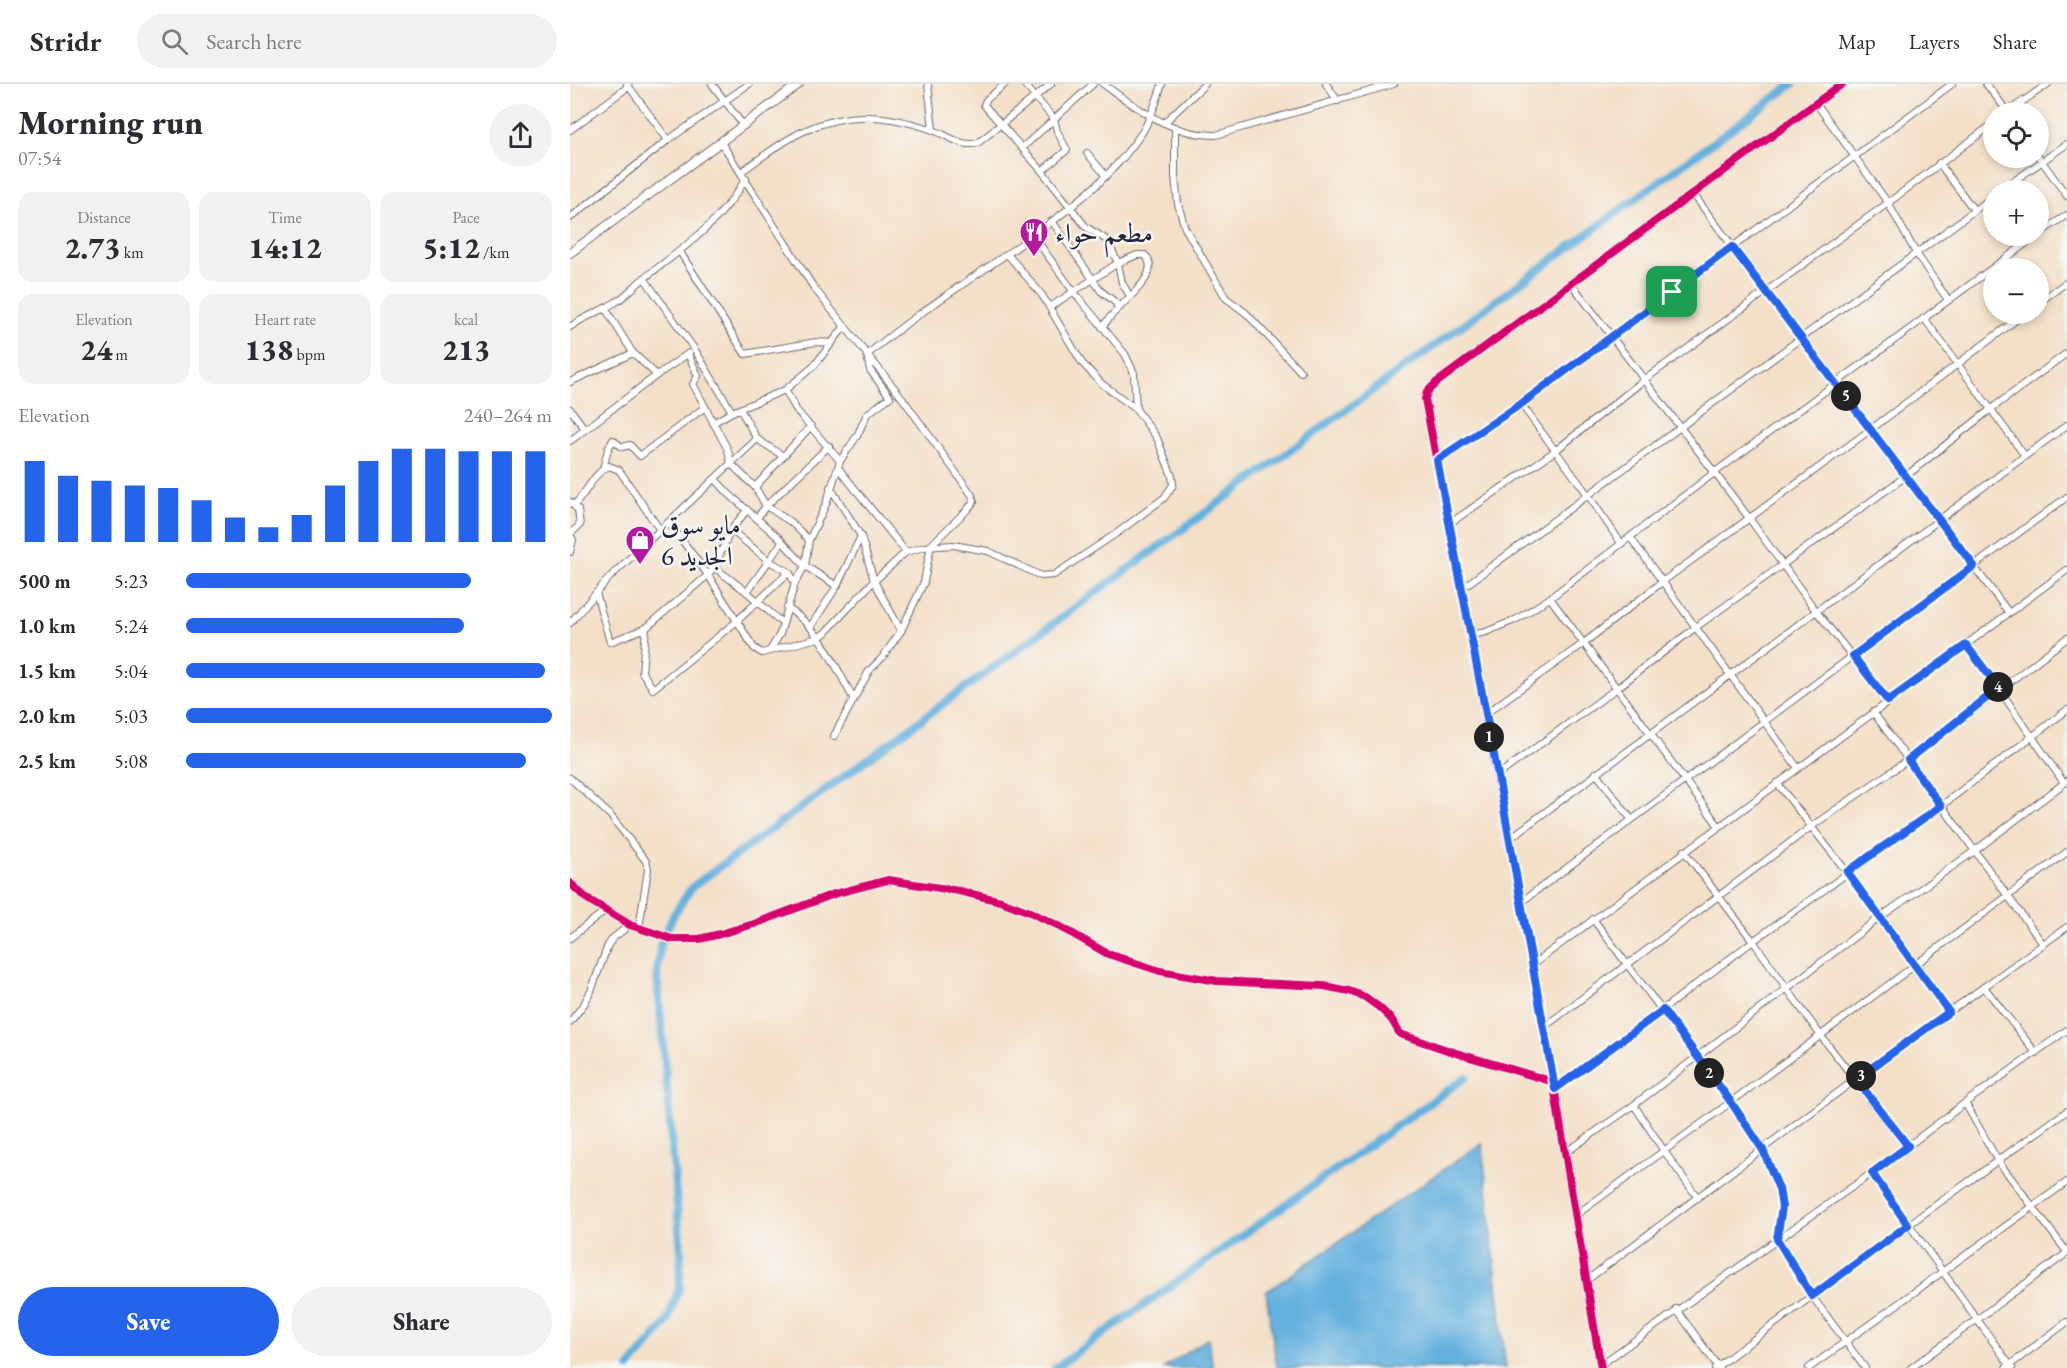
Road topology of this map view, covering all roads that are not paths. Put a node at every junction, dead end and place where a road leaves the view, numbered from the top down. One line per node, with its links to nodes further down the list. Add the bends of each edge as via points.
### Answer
1 (712, 84): 21 (street)
2 (749, 84): 21 (street)
3 (799, 84): 29 (street)
4 (927, 84): 32 (street)
5 (1005, 84): 28 (street, via 984,102)
6 (1024, 84): 19 (street)
7 (1051, 84): 19 (street)
8 (1093, 84): 26 (street)
9 (1103, 84): 25 (street)
10 (1162, 84): 25 (street)
11 (1204, 84): 27 (street)
12 (1326, 84): 20 (street)
13 (1394, 84): 20 (street)
14 (1842, 84): 24 (street)
15 (1952, 84): 40 (street)
16 (1986, 84): 22 (street)
17 (2048, 84): 23 (street)
18 (628, 85): 31 (street); 34 (street)
19 (1035, 97): 26 (street); 28 (street)
20 (1338, 101): 30 (street, via 1216,135)
21 (725, 102): 29 (street); 34 (street)
22 (2000, 102)
23 (2022, 102)
24 (1816, 103): 40 (street); 49 (street)
25 (1151, 117): 27 (street); 46 (street)
26 (1054, 119): 37 (street); 44 (street, via 1067,150)
27 (1164, 123): 30 (street)
28 (1001, 124): 32 (street, via 971,145); 37 (street)
29 (743, 125): 35 (street)
30 (1175, 127): 93 (street, via 1175,177 1185,228 1226,298)
31 (570, 130)
32 (933, 130): 45 (street, via 892,118 851,117 804,131)
33 (1983, 131): 41 (street)
34 (668, 140): 56 (street)
35 (721, 142): 45 (street); 63 (street)
36 (2067, 144): 39 (street)
37 (1022, 148): 44 (street)
38 (1087, 153): 46 (street)
39 (2049, 154)
40 (1854, 156): 51 (street); 61 (street)
41 (1939, 164): 51 (street); 54 (street)
42 (2029, 168): 48 (street)
43 (2047, 168): 50 (street)
44 (1042, 171): 53 (street)
45 (741, 172): 47 (street)
46 (1106, 176): 53 (street)
47 (746, 178): 62 (street, via 721,215); 82 (street, via 814,288)
48 (2014, 180)
49 (1694, 194): 61 (street); 70 (street)
50 (2067, 196)
51 (1888, 203): 64 (street); 72 (street)
52 (1983, 204): 54 (street)
53 (1071, 208): 57 (street); 66 (street, via 1089,231 1107,240)
54 (1974, 210): 64 (street)
55 (2067, 214): 58 (street)
56 (570, 218)
57 (1052, 221): 59 (street); 68 (street)
58 (2049, 227)
59 (1033, 235): 65 (street); 71 (street)
60 (2016, 246): 75 (street)
61 (1732, 247): 72 (street); 84 (street)
62 (680, 252): 67 (street); 86 (street, via 745,354)
63 (570, 253)
64 (1916, 253): 75 (street); 85 (street)
65 (1008, 255): 76 (street); 91 (street, via 934,303)
66 (1118, 263): 68 (street); 74 (street, via 1122,283); 74 (street, via 1141,254 1148,258 1147,276)
67 (644, 278): 78 (street); 87 (street)
68 (1094, 279): 71 (street); 77 (street)
69 (2067, 282): 73 (street)
70 (1571, 283): 84 (street); 118 (street, via 1427,392 1426,413)
71 (1073, 291): 76 (street); 83 (street)
72 (1767, 292): 85 (street); 95 (street)
73 (2049, 295)
74 (1130, 296): 77 (street)
75 (1948, 300): 79 (street)
76 (1050, 307): 103 (street, via 1087,369)
77 (1119, 308): 83 (street)
78 (605, 309): 81 (street); 89 (street)
79 (1924, 318): 92 (street); 97 (street)
80 (2010, 324): 92 (street)
81 (570, 327)
82 (844, 327): 86 (street); 91 (street)
83 (1102, 327): 103 (street, via 1132,366)
84 (1613, 337): 95 (street); 99 (street)
85 (1802, 338): 97 (street); 109 (street)
86 (832, 343): 98 (street, via 814,366)
87 (695, 350): 90 (street); 105 (street)
88 (2067, 352): 104 (street)
89 (633, 353): 94 (street); 96 (street)
90 (688, 354): 94 (street); 100 (street, via 698,376 693,384)
91 (867, 355): 119 (street, via 870,370 890,397 867,414); 146 (street, via 972,495 974,501 968,509)
92 (1957, 363): 104 (street); 111 (street)
93 (1301, 372)
94 (657, 375): 110 (street)
95 (1644, 380): 109 (street); 115 (street)
96 (570, 382)
97 (1836, 383): 111 (street); 123 (street)
98 (785, 390): 102 (street); 107 (street)
99 (1521, 404): 115 (street); 118 (street)
100 (705, 407): 106 (street); 121 (street, via 640,456 630,445 622,447 613,440)
101 (570, 409): 110 (street)
102 (740, 409): 105 (street); 112 (street)
103 (1136, 409): 146 (street, via 1164,451 1173,485 1164,498 1117,533 1047,577 988,551)
104 (1990, 409): 117 (street); 124 (street)
105 (732, 412): 106 (street)
106 (713, 423): 120 (street)
107 (811, 426): 114 (street); 116 (street)
108 (2067, 426): 117 (street)
109 (1679, 427): 123 (street); 128 (street)
110 (585, 429): 113 (street)
111 (1870, 430): 124 (street); 134 (street)
112 (758, 439): 116 (street); 120 (street)
113 (570, 441)
114 (829, 446): 119 (street); 131 (street)
115 (1555, 451): 128 (street); 137 (street)
116 (783, 456): 126 (street)
117 (2025, 456): 135 (street)
118 (1437, 460): 137 (street)
119 (840, 461): 122 (street)
120 (732, 464): 125 (street); 126 (street)
121 (603, 469): 130 (street, via 580,499); 138 (street, via 609,466 619,470)
122 (838, 470): 127 (street); 148 (street)
123 (1714, 473): 134 (street); 142 (street)
124 (1906, 476): 135 (street); 150 (street)
125 (715, 478): 132 (street); 136 (street)
126 (754, 487): 131 (street)
127 (830, 488): 141 (street); 143 (street)
128 (1588, 495): 145 (street); 161 (street)
129 (2067, 497): 152 (street)
130 (572, 503): 140 (street, via 578,510 580,525)
131 (766, 506): 133 (street); 143 (street)
132 (747, 510): 133 (street); 139 (street)
133 (757, 518): 144 (street)
134 (1749, 518): 150 (street); 158 (street)
135 (1940, 521): 152 (street); 167 (street)
136 (669, 523): 138 (street); 156 (street)
137 (1449, 524): 161 (street)
138 (660, 530): 163 (street)
139 (731, 530): 149 (street); 153 (street)
140 (570, 535): 147 (street)
141 (861, 536): 157 (street); 160 (street)
142 (1630, 537): 145 (street); 158 (street)
143 (809, 540): 151 (street)
144 (782, 542): 149 (street); 151 (street)
145 (1622, 543): 164 (street)
146 (932, 545): 148 (street); 175 (street, via 924,582)
147 (570, 552)
148 (906, 552): 157 (street)
149 (769, 561): 155 (street); 162 (street)
150 (1783, 564): 167 (street); 173 (street)
151 (805, 566): 159 (street); 160 (street)
152 (1974, 566): 168 (street); 182 (street)
153 (714, 567): 156 (street); 162 (street)
154 (2067, 570): 168 (street)
155 (789, 572): 159 (street); 165 (street)
156 (708, 575): 169 (street); 174 (street)
157 (874, 581): 175 (street); 177 (street)
158 (1662, 582): 173 (street); 179 (street)
159 (795, 583): 166 (street)
160 (837, 586): 172 (street)
161 (1462, 588): 176 (street)
162 (747, 592): 165 (street)
163 (596, 593): 170 (street); 174 (street, via 610,642)
164 (1550, 598): 176 (street, via 1518,619); 179 (street)
165 (757, 602): 169 (street); 171 (street)
166 (787, 608): 171 (street); 172 (street)
167 (1816, 611): 182 (street); 183 (street)
168 (2009, 613): 180 (street)
169 (736, 622): 174 (street, via 653,689 642,672); 181 (street, via 754,648)
170 (570, 623)
171 (782, 623): 181 (street, via 776,644)
172 (811, 626): 177 (street)
173 (1696, 627): 183 (street); 184 (street)
174 (646, 628)
175 (901, 631): 186 (street)
176 (1471, 636): 190 (street)
177 (818, 638): 181 (street); 186 (street)
178 (2067, 638): 185 (street)
179 (1584, 643): 184 (street); 190 (street)
180 (1966, 645): 185 (street); 187 (street)
181 (769, 652)
182 (1853, 656): 187 (street); 191 (street)
183 (1730, 674): 191 (street); 192 (street)
184 (1617, 688): 192 (street); 198 (street)
185 (1999, 688): 194 (street); 195 (street)
186 (853, 698): 193 (street)
187 (1888, 701): 189 (street)
188 (2067, 710): 194 (street)
189 (1873, 712): 195 (street); 196 (street)
190 (1485, 714): 198 (street)
191 (1764, 721): 196 (street); 200 (street)
192 (1651, 733): 197 (street); 200 (street)
193 (834, 736)
194 (2033, 736): 201 (street); 203 (street)
195 (1908, 760): 203 (street); 206 (street)
196 (1798, 768): 202 (street)
197 (1596, 773): 204 (street); 207 (street)
198 (1498, 776): 207 (street)
199 (570, 778): 221 (street, via 610,815 646,861)
200 (1684, 779): 204 (street); 205 (street)
201 (2066, 782): 208 (street)
202 (1777, 783): 205 (street); 206 (street)
203 (1941, 806): 208 (street); 211 (street)
204 (1631, 819): 215 (street)
205 (1718, 825): 209 (street)
206 (1812, 826): 211 (street); 214 (street)
207 (1509, 839): 215 (street)
208 (1976, 850): 213 (street); 217 (street)
209 (1684, 851): 214 (street); 218 (street)
210 (2067, 852): 213 (street)
211 (1847, 872): 217 (street); 223 (street)
212 (571, 885): 216 (street)
213 (2008, 895): 224 (street); 227 (street)
214 (1719, 897): 223 (street); 226 (street)
215 (1521, 902): 225 (street)
216 (605, 911): 219 (street); 222 (street)
217 (1879, 918): 227 (street); 229 (street)
218 (1593, 919): 225 (street); 226 (street)
219 (630, 925): 221 (street); 232 (street, via 608,945 591,991)
220 (2067, 927): 224 (street)
221 (639, 928): 239 (street, via 672,939 699,939 878,882 922,884 1001,901 1059,926 1108,954 1160,971 1217,981 1324,986 1349,991 1380,1008 1400,1034)
222 (570, 938)
223 (1753, 941): 229 (street); 230 (street)
224 (2043, 944): 228 (street)
225 (1532, 964): 233 (street)
226 (1627, 965): 230 (street); 233 (street)
227 (1915, 966): 231 (street); 235 (street)
228 (1984, 987): 231 (street); 236 (street)
229 (1786, 988): 235 (street); 237 (street)
230 (1663, 1010): 237 (street); 239 (street)
231 (1949, 1012): 238 (street)
232 (570, 1022)
233 (1544, 1027): 239 (street)
234 (2067, 1030): 236 (street)
235 (1821, 1036): 238 (street); 240 (street)
236 (2036, 1053): 241 (street)
237 (1696, 1057): 240 (street); 242 (street)
238 (1856, 1079): 244 (street); 245 (street)
239 (1554, 1086): 247 (street)
240 (1731, 1102): 245 (street); 246 (street)
241 (1965, 1103): 244 (street); 248 (street)
242 (1634, 1105): 246 (street); 247 (street)
243 (2067, 1111): 248 (street)
244 (1908, 1146): 249 (street)
245 (1763, 1150): 251 (street); 255 (street, via 1782,1207)
246 (1664, 1151): 251 (street); 253 (street)
247 (1565, 1153): 253 (street)
248 (1998, 1161): 252 (street); 254 (street)
249 (1872, 1173): 254 (street); 255 (street)
250 (2067, 1182): 252 (street)
251 (1698, 1198): 258 (street)
252 (2032, 1206): 256 (street); 257 (street)
253 (1576, 1215): 258 (street)
254 (1908, 1225): 257 (street); 259 (street)
255 (1777, 1239): 259 (street); 260 (street)
256 (2067, 1252): 261 (street)
257 (1941, 1272): 261 (street); 263 (street)
258 (1587, 1280): 264 (street)
259 (1812, 1296): 263 (street); 265 (street)
260 (1676, 1309): 264 (street); 265 (street)
261 (1976, 1322): 266 (street); 269 (street)
262 (2067, 1322): 266 (street)
263 (1845, 1341): 267 (street); 268 (street)
264 (1600, 1366)
265 (1717, 1367)
266 (2009, 1367)
267 (1809, 1368)
268 (1865, 1368)
269 (1911, 1368)

